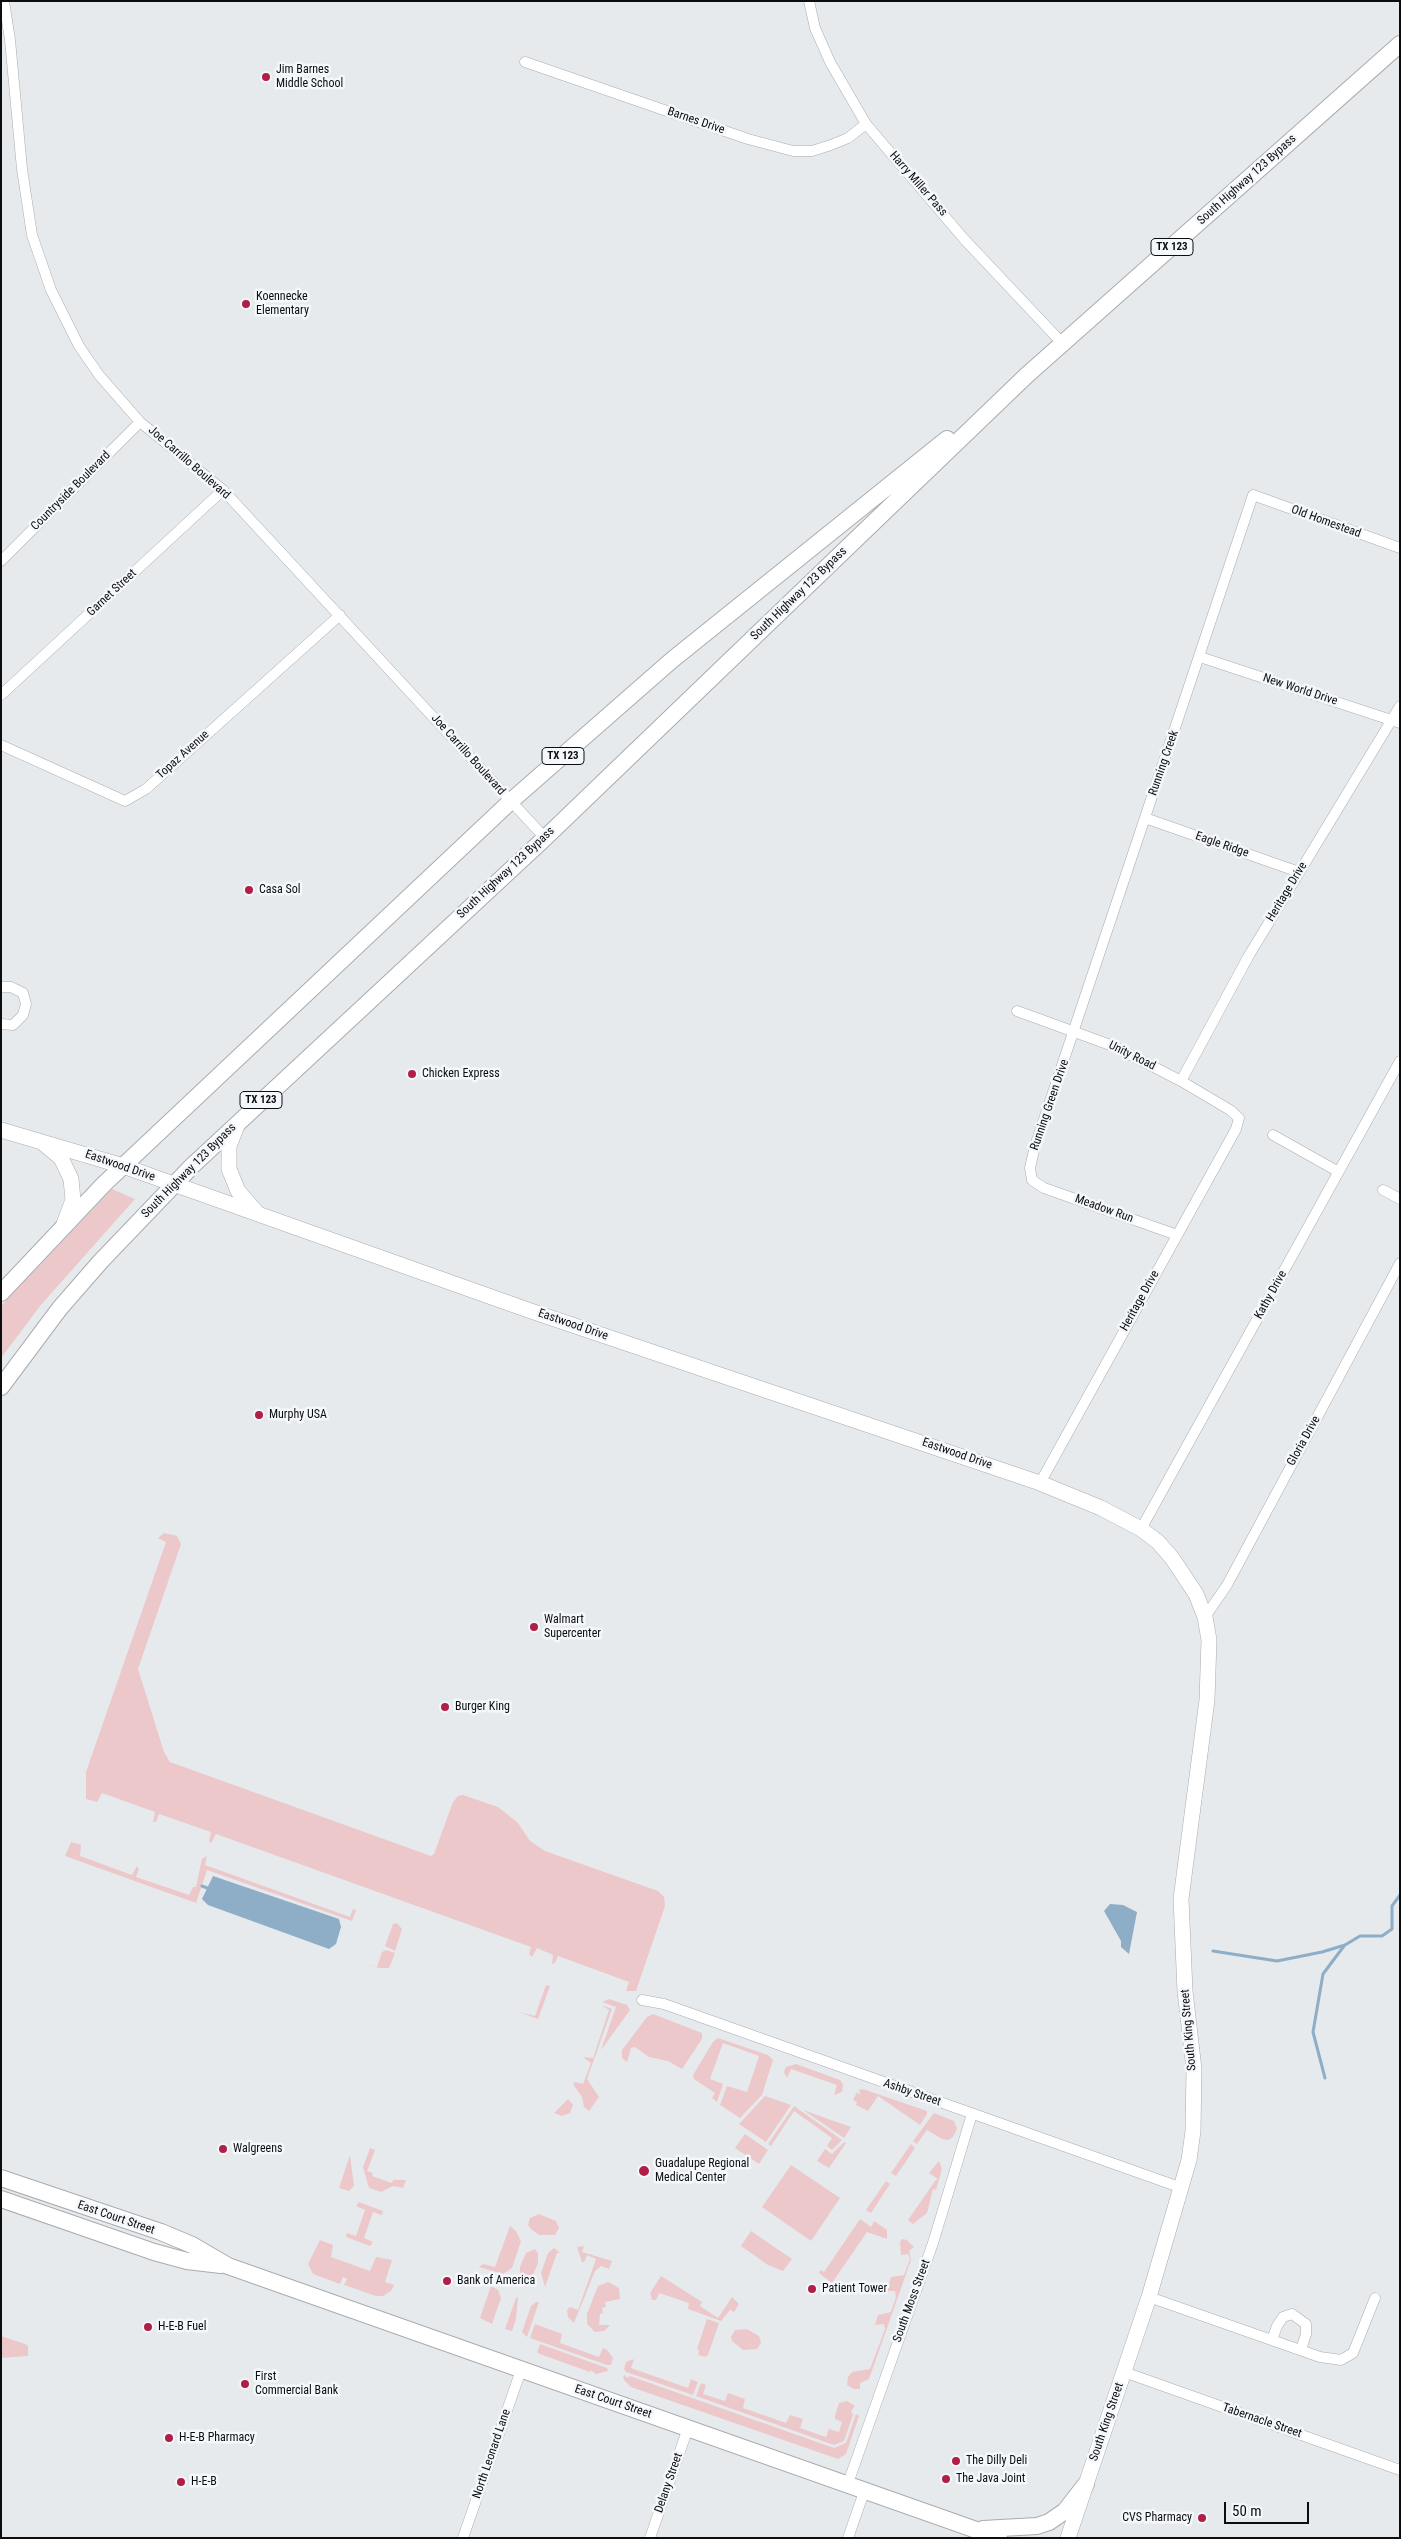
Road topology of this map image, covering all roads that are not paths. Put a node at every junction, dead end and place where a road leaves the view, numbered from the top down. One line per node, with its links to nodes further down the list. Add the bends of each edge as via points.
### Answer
1 (4, 1): 8 (street, Joe Carrillo Boulevard, via 27,210 41,265 79,346 99,375)
2 (809, 1): 5 (street, Harry Miller Pass, via 815,28)
3 (1400, 44): 6 (main road, South Highway 123 Bypass / TX 123)
4 (525, 62): 5 (street, Barnes Drive, via 748,139 793,151 831,146)
5 (866, 124): 6 (street, Harry Miller Pass, via 964,239)
6 (1063, 344): 7 (main road, South Highway 123 Bypass / TX 123)
7 (1027, 375): 19 (main road, South Highway 123 Bypass / TX 123, via 672,660); 21 (main road, South Highway 123 Bypass / TX 123)
8 (140, 422): 9 (street, Joe Carrillo Boulevard); 12 (street, Countryside Boulevard)
9 (223, 490): 13 (street, Joe Carrillo Boulevard); 15 (street, Garnet Street)
10 (1253, 495): 11 (street, Old Homestead); 14 (street, Running Creek)
11 (1400, 548)
12 (1, 561)
13 (340, 615): 18 (street, Topaz Avenue, via 146,789 125,801); 19 (street, Joe Carrillo Boulevard)
14 (1200, 656): 17 (street, New World Drive); 20 (street, Running Creek)
15 (1, 695)
16 (1400, 706): 17 (street, Heritage Drive)
17 (1396, 722): 22 (street, Heritage Drive)
18 (1, 745)
19 (511, 801): 21 (street, Joe Carrillo Boulevard); 34 (main road, South Highway 123 Bypass / TX 123)
20 (1145, 818): 22 (street, Eagle Ridge); 26 (street, Running Creek)
21 (545, 838): 30 (main road, South Highway 123 Bypass / TX 123)
22 (1299, 872): 28 (street, Heritage Drive, via 1248,957)
23 (1, 988): 25 (street, via 11,987 23,993 26,1004 23,1015 13,1025)
24 (1017, 1011): 26 (street, Unity Road)
25 (1, 1024)
26 (1075, 1031): 28 (street, Unity Road, via 1113,1046); 36 (street, Running Green Drive, via 1035,1146 1030,1168)
27 (1400, 1061): 35 (street, Kathy Drive)
28 (1181, 1081): 29 (street, Unity Road)
29 (1238, 1118): 42 (street, Heritage Drive, via 1236,1129)
30 (238, 1122): 37 (main road, South Highway 123 Bypass / TX 123); 40 (main road, via 229,1146 229,1169 238,1191)
31 (1, 1130): 33 (main road, Eastwood Drive)
32 (1273, 1135): 35 (street)
33 (39, 1140): 34 (main road, Eastwood Drive); 41 (main road, via 61,1158 71,1179 73,1200)
34 (123, 1166): 37 (main road, Eastwood Drive); 41 (main road, South Highway 123 Bypass / TX 123)
35 (1337, 1171): 47 (street, Kathy Drive)
36 (1032, 1180): 42 (street, Meadow Run, via 1044,1188)
37 (173, 1184): 40 (main road, Eastwood Drive); 45 (main road, South Highway 123 Bypass / TX 123, via 60,1308)
38 (1384, 1190): 39 (street)
39 (1400, 1199)
40 (259, 1215): 46 (main road, Eastwood Drive, via 528,1310)
41 (64, 1226): 44 (main road, South Highway 123 Bypass / TX 123)
42 (1177, 1235): 46 (street, Heritage Drive)
43 (1400, 1263): 48 (street, Gloria Drive, via 1227,1585)
44 (1, 1293)
45 (1, 1386)
46 (1040, 1483): 47 (main road, Eastwood Drive, via 1101,1508)
47 (1141, 1529): 48 (main road, South King Street, via 1172,1558)
48 (1205, 1616): 52 (main road, South King Street, via 1209,1640 1208,1683 1181,1899 1195,2104 1189,2160)
49 (642, 2000): 50 (street, Ashby Street, via 664,2004)
50 (972, 2114): 52 (street, Ashby Street); 64 (street, South Moss Street, via 933,2243)
51 (1, 2178): 54 (main road, East Court Street, via 161,2232)
52 (1182, 2188): 55 (main road, South King Street)
53 (1, 2199): 54 (main road, East Court Street, via 154,2252 187,2261)
54 (228, 2266): 59 (main road, East Court Street)
55 (1149, 2297): 57 (street); 60 (main road, South King Street)
56 (1375, 2298): 58 (street, via 1353,2353 1341,2360)
57 (1272, 2340): 58 (street); 58 (street, via 1283,2317 1292,2314 1306,2324)
58 (1302, 2350)
59 (522, 2370): 61 (main road, East Court Street); 67 (street, North Leonard Lane)
60 (1124, 2372): 62 (street, Tabernacle Street); 63 (main road, South King Street)
61 (688, 2428): 64 (main road, East Court Street); 68 (street, Delany Street)
62 (1400, 2470)
63 (1086, 2484): 66 (main road, via 1065,2511 1049,2522); 71 (main road, South King Street)
64 (847, 2486): 65 (main road, East Court Street)
65 (864, 2492): 66 (main road, East Court Street); 69 (street)
66 (980, 2533): 70 (main road, East Court Street)
67 (463, 2538)
68 (650, 2538)
69 (848, 2538)
70 (999, 2538)
71 (1068, 2538)

